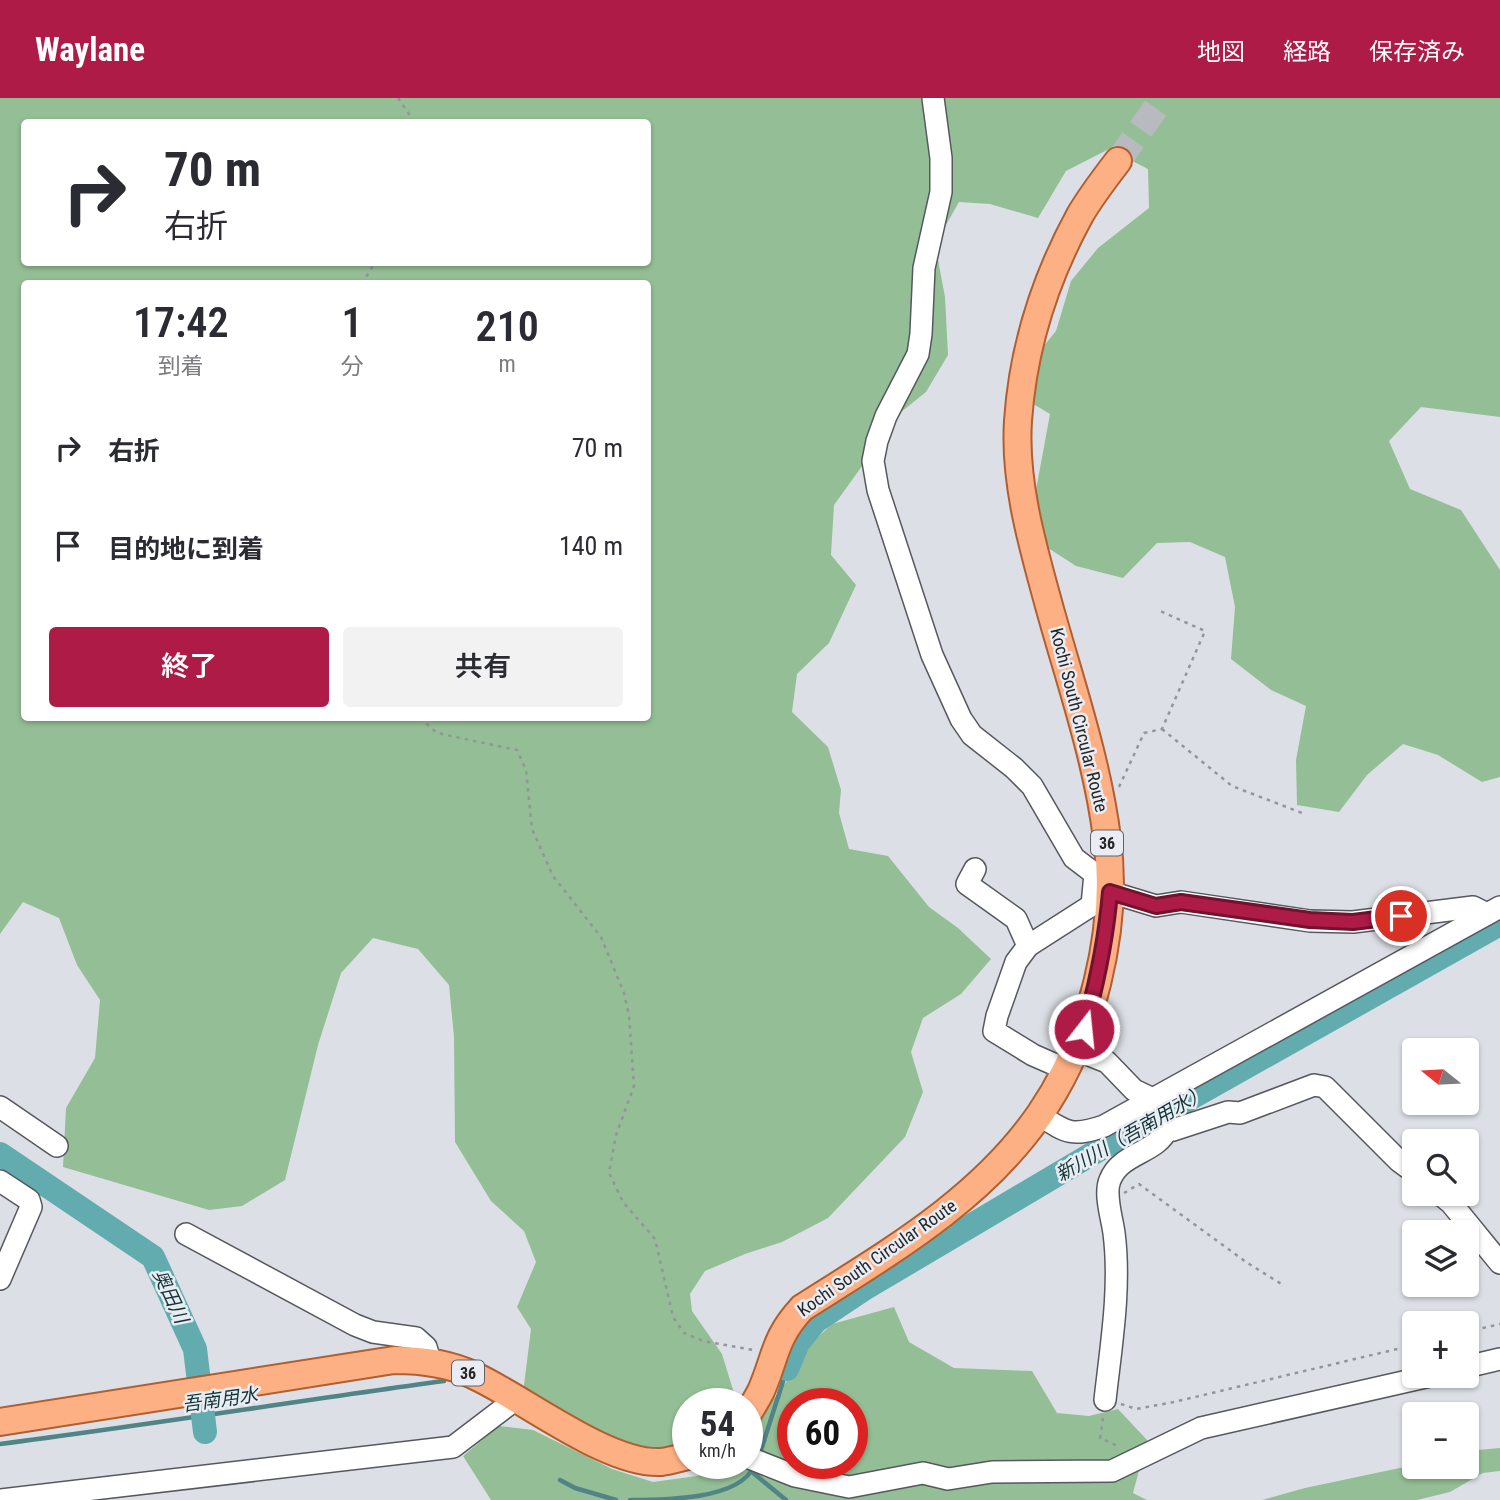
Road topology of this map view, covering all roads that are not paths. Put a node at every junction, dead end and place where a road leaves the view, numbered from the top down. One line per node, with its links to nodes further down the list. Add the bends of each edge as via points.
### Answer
1 (933, 98): 4 (street, via 941,192 924,268 918,354 877,441 873,461 878,490 932,655 961,719 972,735 1032,786 1074,858 1095,874)
2 (1118, 161): 4 (main road, Kochi South Circular Route / 36, via 1082,212 1056,261 1036,314 1018,424 1021,488 1035,551 1096,775 1107,839)
3 (975, 869): 6 (street, via 967,884 1016,919)
4 (1102, 892): 5 (street, via 1156,906 1181,902 1353,922 1473,906); 6 (street, via 1092,905); 8 (main road, Kochi South Circular Route / 36, via 1106,935 1099,978 1084,1029)
5 (1493, 910): 10 (street)
6 (1028, 946): 8 (street, via 1016,962 994,1031)
7 (1087, 1054): 10 (street, via 1107,1062)
8 (1065, 1069): 11 (main road, Kochi South Circular Route / 36)
9 (0, 1107): 12 (street)
10 (1160, 1114): 11 (street, via 1082,1133 1061,1129); 13 (street, via 1173,1130 1228,1112 1240,1113 1314,1085 1325,1087); 25 (street, via 1164,1138 1123,1161 1108,1182 1116,1269)
11 (1039, 1115): 23 (main road, Kochi South Circular Route / 36, via 963,1199 919,1234 802,1308 779,1336)
12 (57, 1146)
13 (1402, 1163)
14 (0, 1181): 18 (street, via 29,1200 31,1207)
15 (1453, 1206): 17 (street)
16 (186, 1234): 20 (street, via 355,1325 416,1338 426,1347)
17 (1500, 1263)
18 (0, 1279)
19 (1500, 1359): 21 (street)
20 (430, 1361): 24 (main road, 36, via 472,1374); 26 (main road, 36, via 394,1360)
21 (1479, 1364)
22 (1402, 1382): 28 (street, via 1201,1428 1112,1471 992,1472 948,1479 923,1473 849,1487 795,1476)
23 (762, 1388)
24 (516, 1399): 27 (main road, 36, via 628,1458); 29 (street, via 453,1447)
25 (1105, 1400)
26 (0, 1422)
27 (672, 1460)
28 (763, 1463)
29 (0, 1500)

